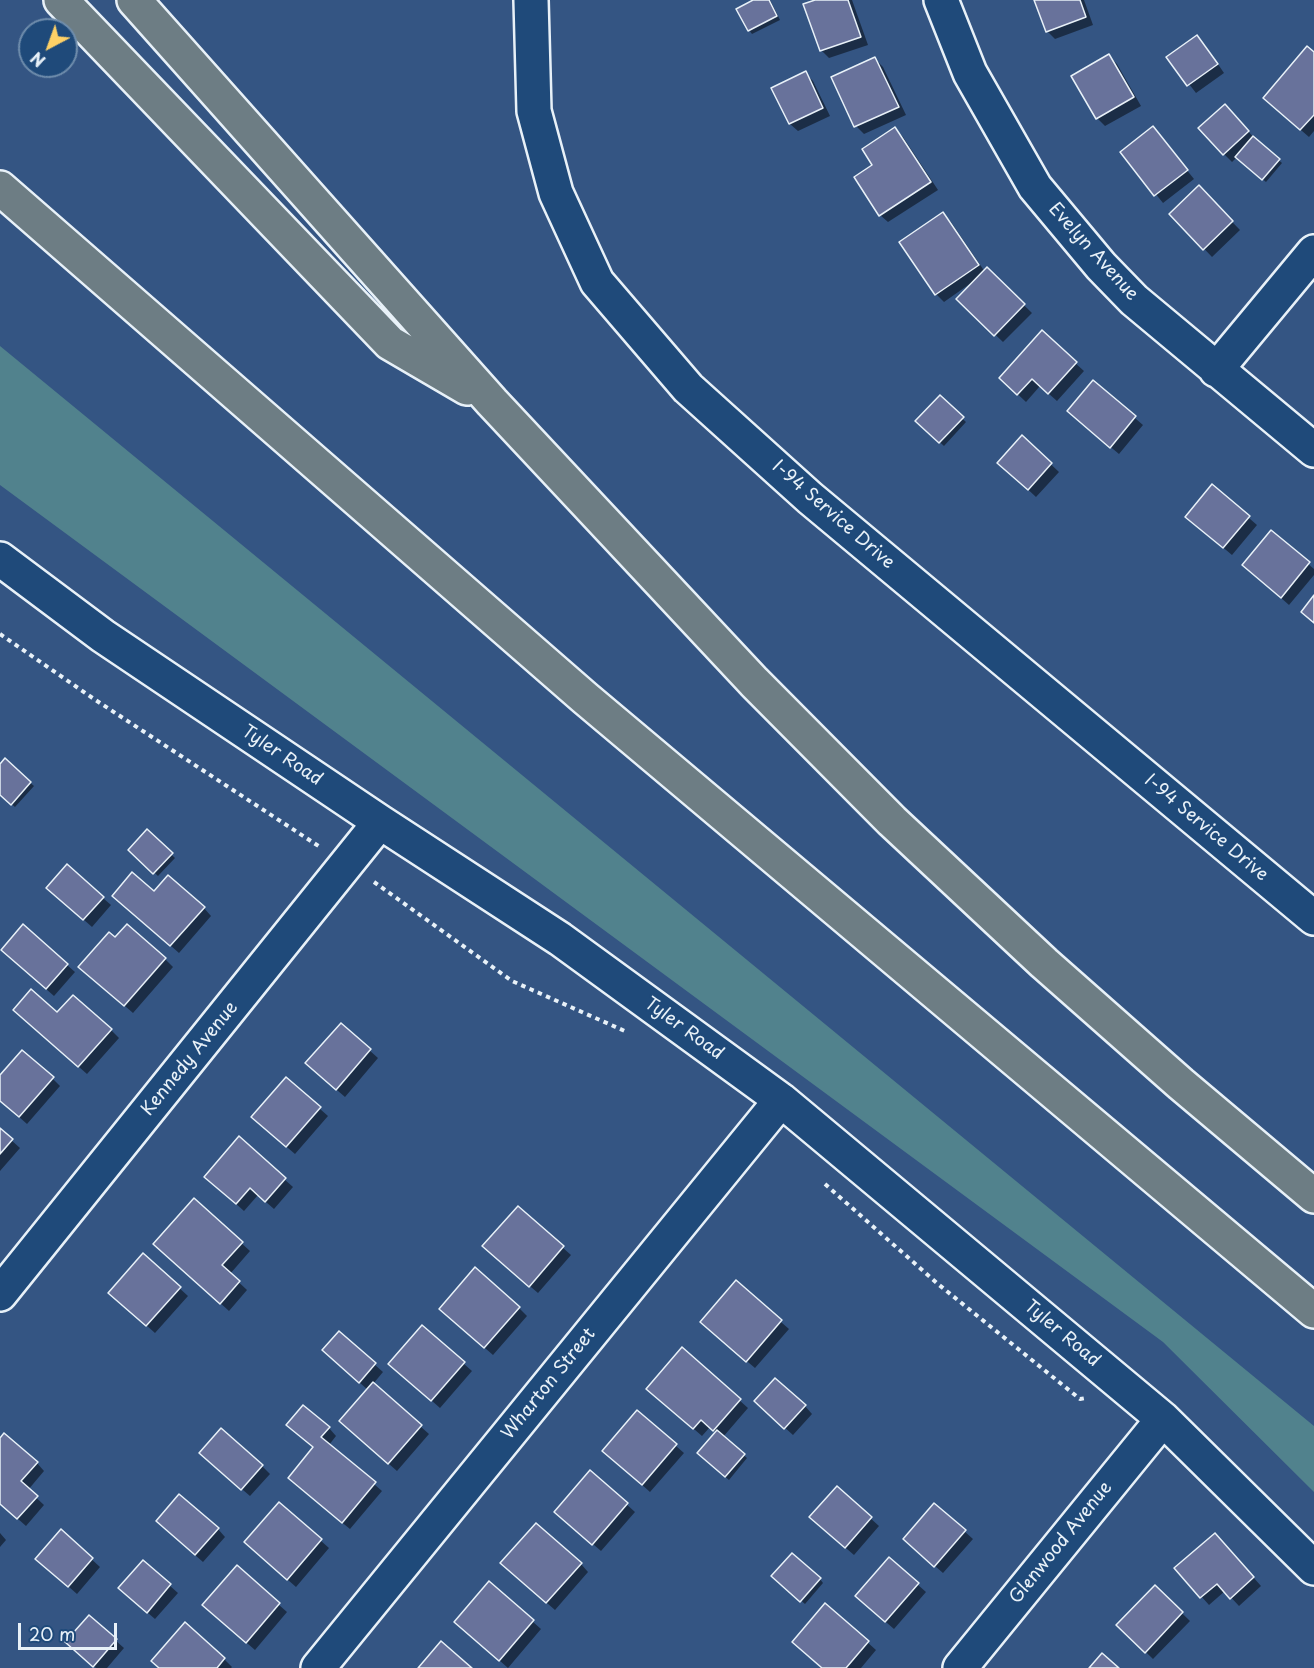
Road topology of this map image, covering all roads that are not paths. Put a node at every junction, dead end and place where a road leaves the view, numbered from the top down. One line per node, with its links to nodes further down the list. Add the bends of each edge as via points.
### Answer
1 (61, 0): 8 (highway, via 390,343)
2 (134, 0): 8 (highway)
3 (531, 0): 12 (street, I-94 Service Drive, via 534,111 556,193 597,282 688,388 810,498)
4 (941, 0): 7 (street, Evelyn Avenue, via 970,73 1035,187 1134,300)
5 (0, 188): 16 (highway, via 585,698)
6 (1314, 252): 7 (street)
7 (1216, 370): 9 (street, Evelyn Avenue)
8 (492, 402): 14 (highway, via 754,682 892,821 1052,970)
9 (1314, 450)
10 (0, 559): 11 (street, Tyler Road, via 103,636)
11 (380, 822): 13 (street, Tyler Road, via 560,939); 15 (street, Kennedy Avenue)
12 (1314, 916)
13 (781, 1100): 17 (street, Tyler Road); 19 (street, Wharton Street)
14 (1314, 1196)
15 (0, 1294)
16 (1314, 1311)
17 (1162, 1419): 18 (street, Tyler Road); 20 (street, Glenwood Avenue)
18 (1314, 1568)
19 (318, 1668)
20 (960, 1668)

